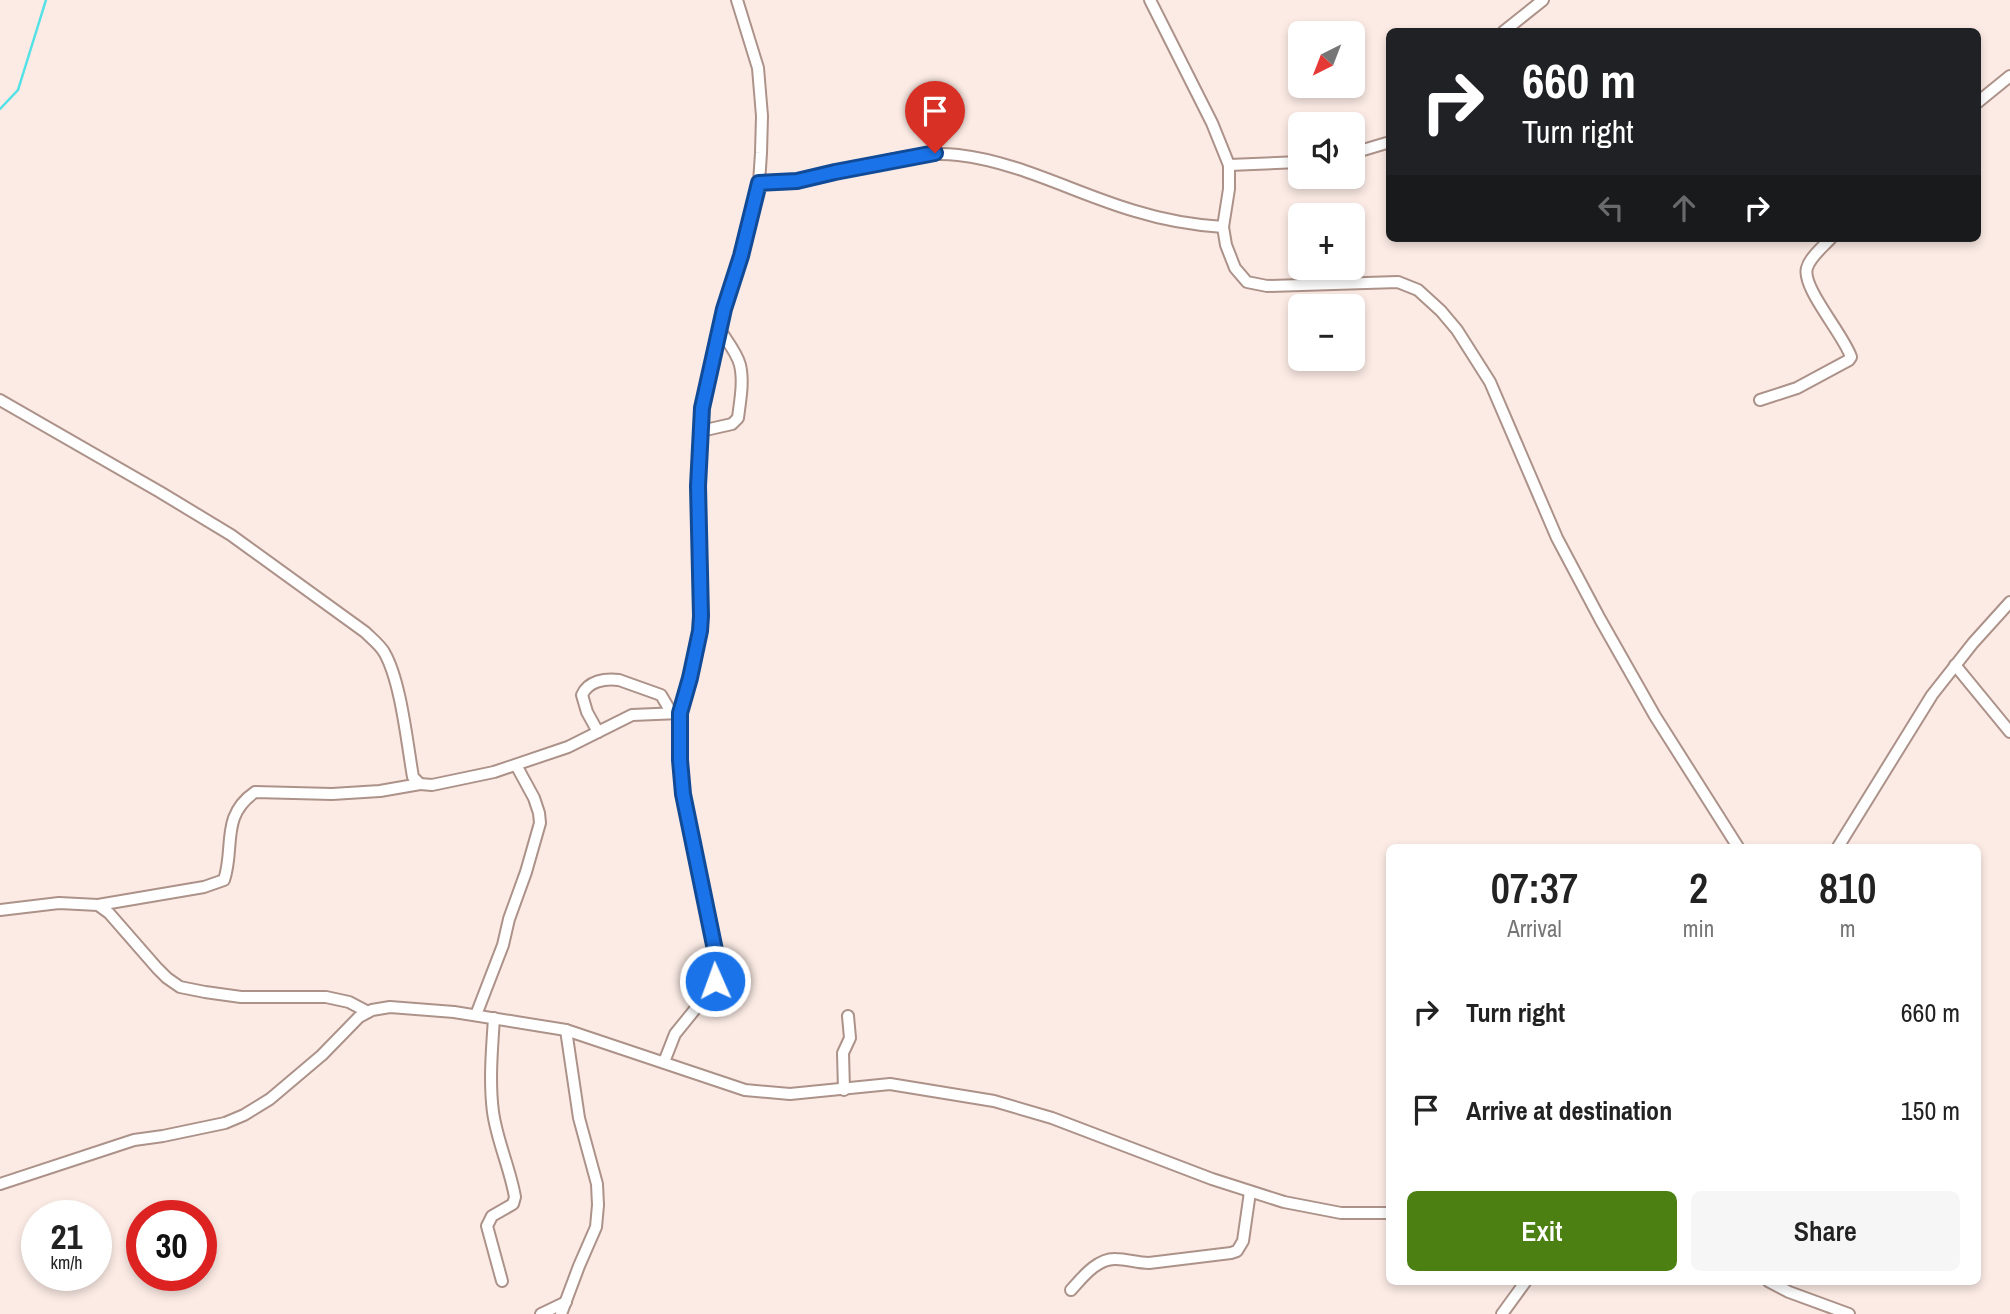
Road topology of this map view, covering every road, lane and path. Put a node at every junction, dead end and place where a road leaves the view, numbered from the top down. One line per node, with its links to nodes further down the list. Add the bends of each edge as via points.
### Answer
1 (737, 0): 11 (street, via 758,68 762,116)
2 (1150, 0): 10 (street)
3 (1543, 0): 4 (street)
4 (1508, 28)
5 (2010, 76): 6 (street)
6 (1981, 100)
7 (1386, 143): 8 (street)
8 (1365, 149)
9 (1288, 163): 10 (street)
10 (1229, 165): 12 (street)
11 (759, 183): 12 (street, via 797,181 935,153 957,155 1012,167 1144,214); 14 (street)
12 (1223, 227): 25 (street, via 1235,268 1247,282 1267,286 1398,282 1418,290 1457,330 1490,382 1557,538 1600,620)
13 (1828, 242): 16 (street, via 1806,274 1812,293 1851,357 1797,388)
14 (720, 330): 17 (street); 17 (street, via 741,366 738,418 732,424)
15 (0, 400): 24 (street, via 231,535 365,632 388,661 400,699 413,777)
16 (1760, 400)
17 (701, 431): 20 (street, via 700,631 690,678)
18 (2010, 602): 19 (street)
19 (1955, 665): 22 (street); 26 (street)
20 (676, 713): 21 (street, via 632,715); 21 (street, via 662,695 619,680 597,681 584,689 582,697); 34 (street, via 683,794 716,969 709,992 675,1034)
21 (598, 732): 23 (street)
22 (2010, 732)
23 (516, 765): 24 (street); 30 (street, via 534,798 540,823)
24 (420, 784): 27 (street, via 332,794 255,792 233,818 224,880)
25 (1736, 844)
26 (1840, 844)
27 (98, 905): 28 (street, via 59,903); 29 (street, via 180,987 241,997 326,997)
28 (0, 910)
29 (368, 1012): 30 (street, via 401,1008); 36 (street, via 323,1055 244,1115 225,1123 134,1140)
30 (476, 1016): 32 (street)
31 (848, 1016): 35 (street, via 850,1038 842,1063)
32 (494, 1018): 33 (street); 39 (street, via 492,1110 515,1197 487,1226)
33 (566, 1030): 34 (street); 43 (street, via 579,1118 598,1194 596,1227)
34 (664, 1062): 35 (street, via 745,1090 790,1094)
35 (845, 1090): 37 (street, via 890,1084 994,1101)
36 (0, 1184)
37 (1250, 1192): 38 (street, via 1341,1213); 42 (street, via 1243,1241 1237,1251 1149,1263 1110,1260 1095,1266)
38 (1386, 1213)
39 (502, 1281)
40 (1523, 1285): 46 (street)
41 (1776, 1285): 47 (street)
42 (1071, 1290)
43 (566, 1302): 44 (street); 45 (street)
44 (541, 1314)
45 (562, 1314)
46 (1502, 1314)
47 (1849, 1314)

